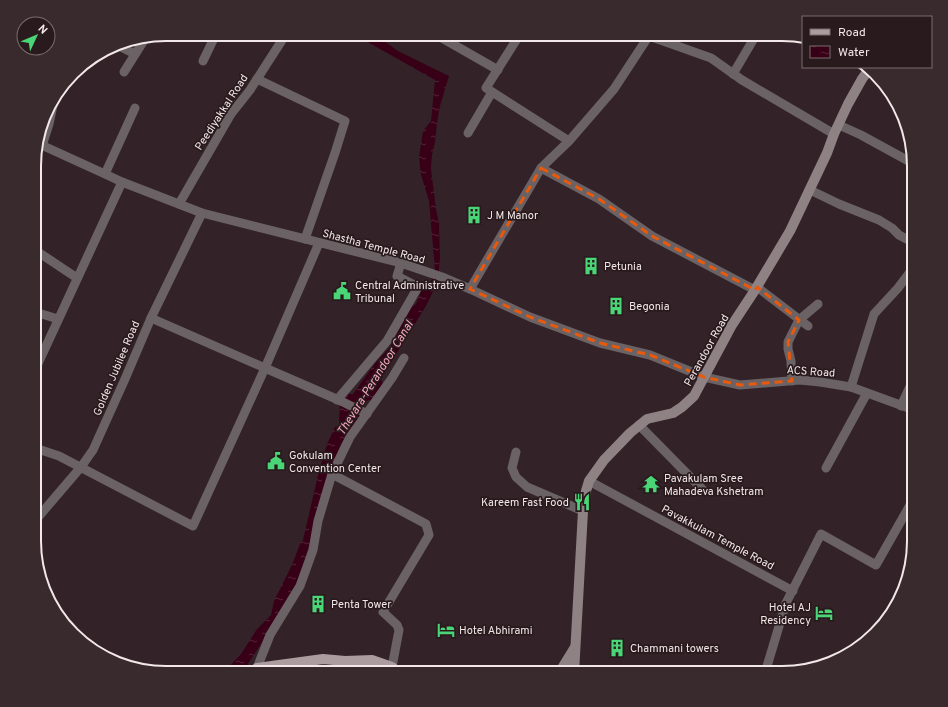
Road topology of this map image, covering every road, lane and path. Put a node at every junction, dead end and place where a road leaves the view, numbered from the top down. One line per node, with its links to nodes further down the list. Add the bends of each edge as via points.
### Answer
1 (213, 41): 11 (street)
2 (281, 41): 16 (street, Peediyakkal Road)
3 (447, 41): 12 (street)
4 (516, 41): 12 (street)
5 (646, 41): 21 (street, via 614,89)
6 (666, 41): 14 (street, via 711,58)
7 (752, 41): 14 (street)
8 (142, 43): 10 (street)
9 (124, 49): 10 (street)
10 (135, 54): 13 (street)
11 (203, 61)
12 (498, 70): 17 (street, via 486,88)
13 (124, 72)
14 (733, 74): 19 (street)
15 (866, 74): 19 (main road, Perandoor Road)
16 (257, 79): 28 (street, Peediyakkal Road, via 232,114); 30 (street, via 344,121)
17 (492, 92): 20 (street); 21 (street)
18 (135, 108): 25 (street)
19 (836, 130): 23 (street, via 862,135); 27 (main road, Perandoor Road)
20 (468, 132)
21 (569, 141): 24 (street)
22 (43, 145): 25 (street, Shastha Temple Road)
23 (907, 160)
24 (541, 168): 37 (street, via 599,199 652,236); 38 (street)
25 (105, 174): 26 (street, Shastha Temple Road)
26 (122, 182): 28 (street, Shastha Temple Road); 36 (street)
27 (810, 190): 31 (street, via 879,220); 37 (main road, Perandoor Road, via 790,231)
28 (179, 204): 29 (street, Shastha Temple Road)
29 (202, 213): 30 (street, Shastha Temple Road); 41 (street, Golden Jubilee Road)
30 (305, 239): 32 (street, Shastha Temple Road)
31 (907, 239)
32 (319, 243): 34 (street, Shastha Temple Road); 47 (street)
33 (41, 254): 36 (street)
34 (401, 263): 38 (street, Shastha Temple Road); 53 (street, via 397,276 418,287 387,341)
35 (907, 276): 50 (street, via 874,314)
36 (77, 278): 42 (street)
37 (756, 288): 43 (street); 48 (main road, Perandoor Road, via 732,325)
38 (470, 289): 48 (street, Shastha Temple Road, via 530,317 600,343 650,355)
39 (818, 304): 43 (street)
40 (41, 314): 42 (street)
41 (151, 318): 47 (street); 60 (street, Golden Jubilee Road, via 93,450)
42 (58, 320): 45 (street)
43 (799, 320): 44 (street); 49 (street, via 788,342)
44 (808, 326)
45 (41, 352)
46 (404, 358): 56 (street)
47 (265, 368): 53 (street); 60 (street, via 193,526)
48 (704, 377): 49 (street, ACS Road, via 740,385); 57 (main road, Perandoor Road, via 694,396 682,407 647,419)
49 (792, 381): 50 (street, ACS Road, via 820,382)
50 (851, 388): 51 (street, ACS Road)
51 (867, 393): 54 (street, ACS Road); 61 (street)
52 (907, 393): 54 (street)
53 (339, 401): 56 (street)
54 (901, 406): 55 (street, ACS Road)
55 (907, 408)
56 (365, 413): 62 (street)
57 (640, 425): 63 (main road, Perandoor Road, via 604,460); 64 (street)
58 (41, 450): 60 (street)
59 (516, 452): 66 (street, via 512,468 516,477 527,487)
60 (81, 467): 67 (street, Golden Jubilee Road)
61 (826, 468)
62 (332, 474): 70 (street, via 318,521 313,550 300,586 270,635); 73 (street, via 426,524 429,535 383,612 398,625)
63 (589, 481): 66 (main road, Perandoor Road); 68 (street, Pavakkulam Temple Road)
64 (703, 490)
65 (907, 510): 68 (street, via 876,565 821,534)
66 (583, 511): 69 (main road, Perandoor Road)
67 (41, 514)
68 (793, 591): 76 (street, via 786,603)
69 (576, 647): 74 (main road); 75 (main road, Perandoor Road)
70 (258, 666)
71 (280, 666): 72 (main road, via 323,659 372,660)
72 (386, 666)
73 (396, 666)
74 (564, 666)
75 (575, 666)
76 (767, 666)

